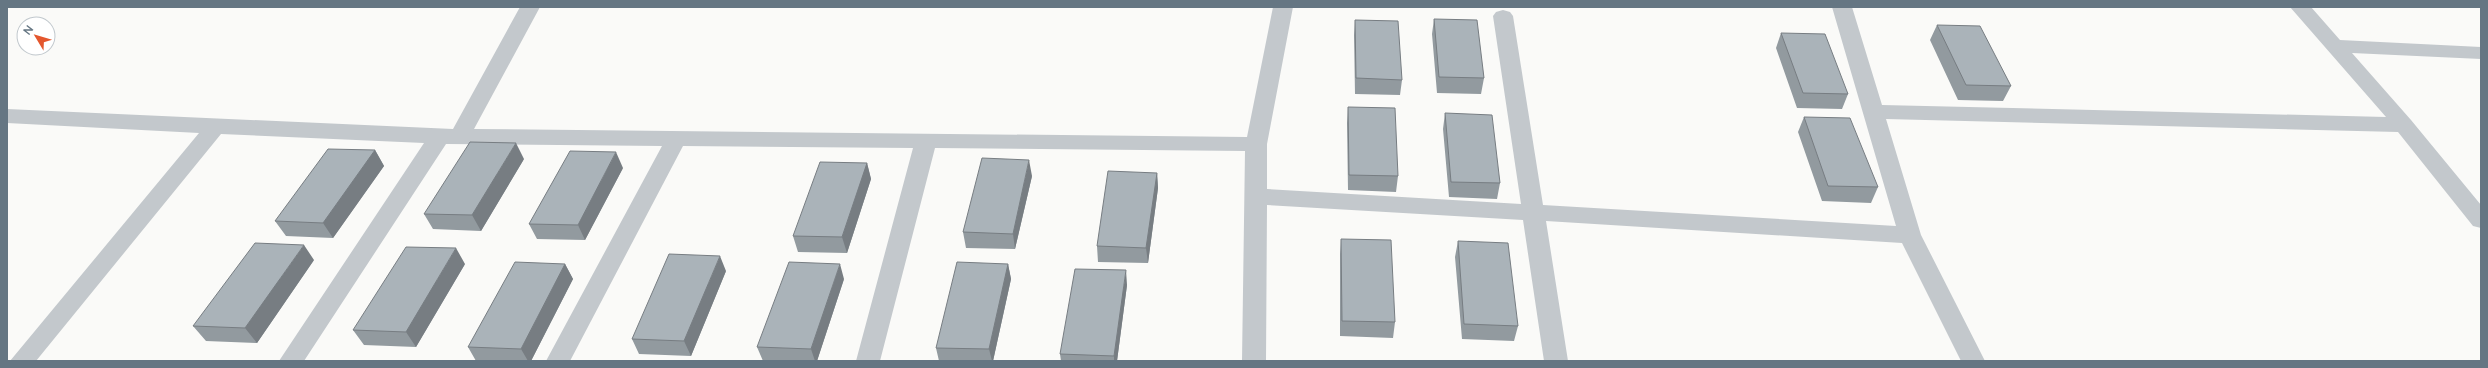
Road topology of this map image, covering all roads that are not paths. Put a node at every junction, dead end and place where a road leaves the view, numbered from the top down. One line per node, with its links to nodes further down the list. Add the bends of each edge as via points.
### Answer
1 (530, 7): 12 (street)
2 (1283, 7): 15 (street)
3 (1842, 7): 8 (street)
4 (2300, 7): 6 (street)
5 (1503, 16): 17 (street)
6 (2333, 46): 7 (street); 10 (street)
7 (2481, 53)
8 (1873, 112): 10 (street); 19 (street)
9 (9, 118): 11 (street)
10 (2404, 125): 18 (street)
11 (215, 127): 12 (street); 20 (street)
12 (450, 136): 13 (street); 21 (street)
13 (676, 139): 14 (street); 22 (street)
14 (926, 141): 15 (street); 23 (street)
15 (1256, 144): 16 (street)
16 (1255, 196): 17 (street); 24 (street)
17 (1535, 212): 19 (street); 25 (street)
18 (2481, 220)
19 (1910, 235): 26 (street)
20 (22, 361)
21 (291, 361)
22 (558, 361)
23 (868, 361)
24 (1254, 361)
25 (1556, 361)
26 (1973, 361)

